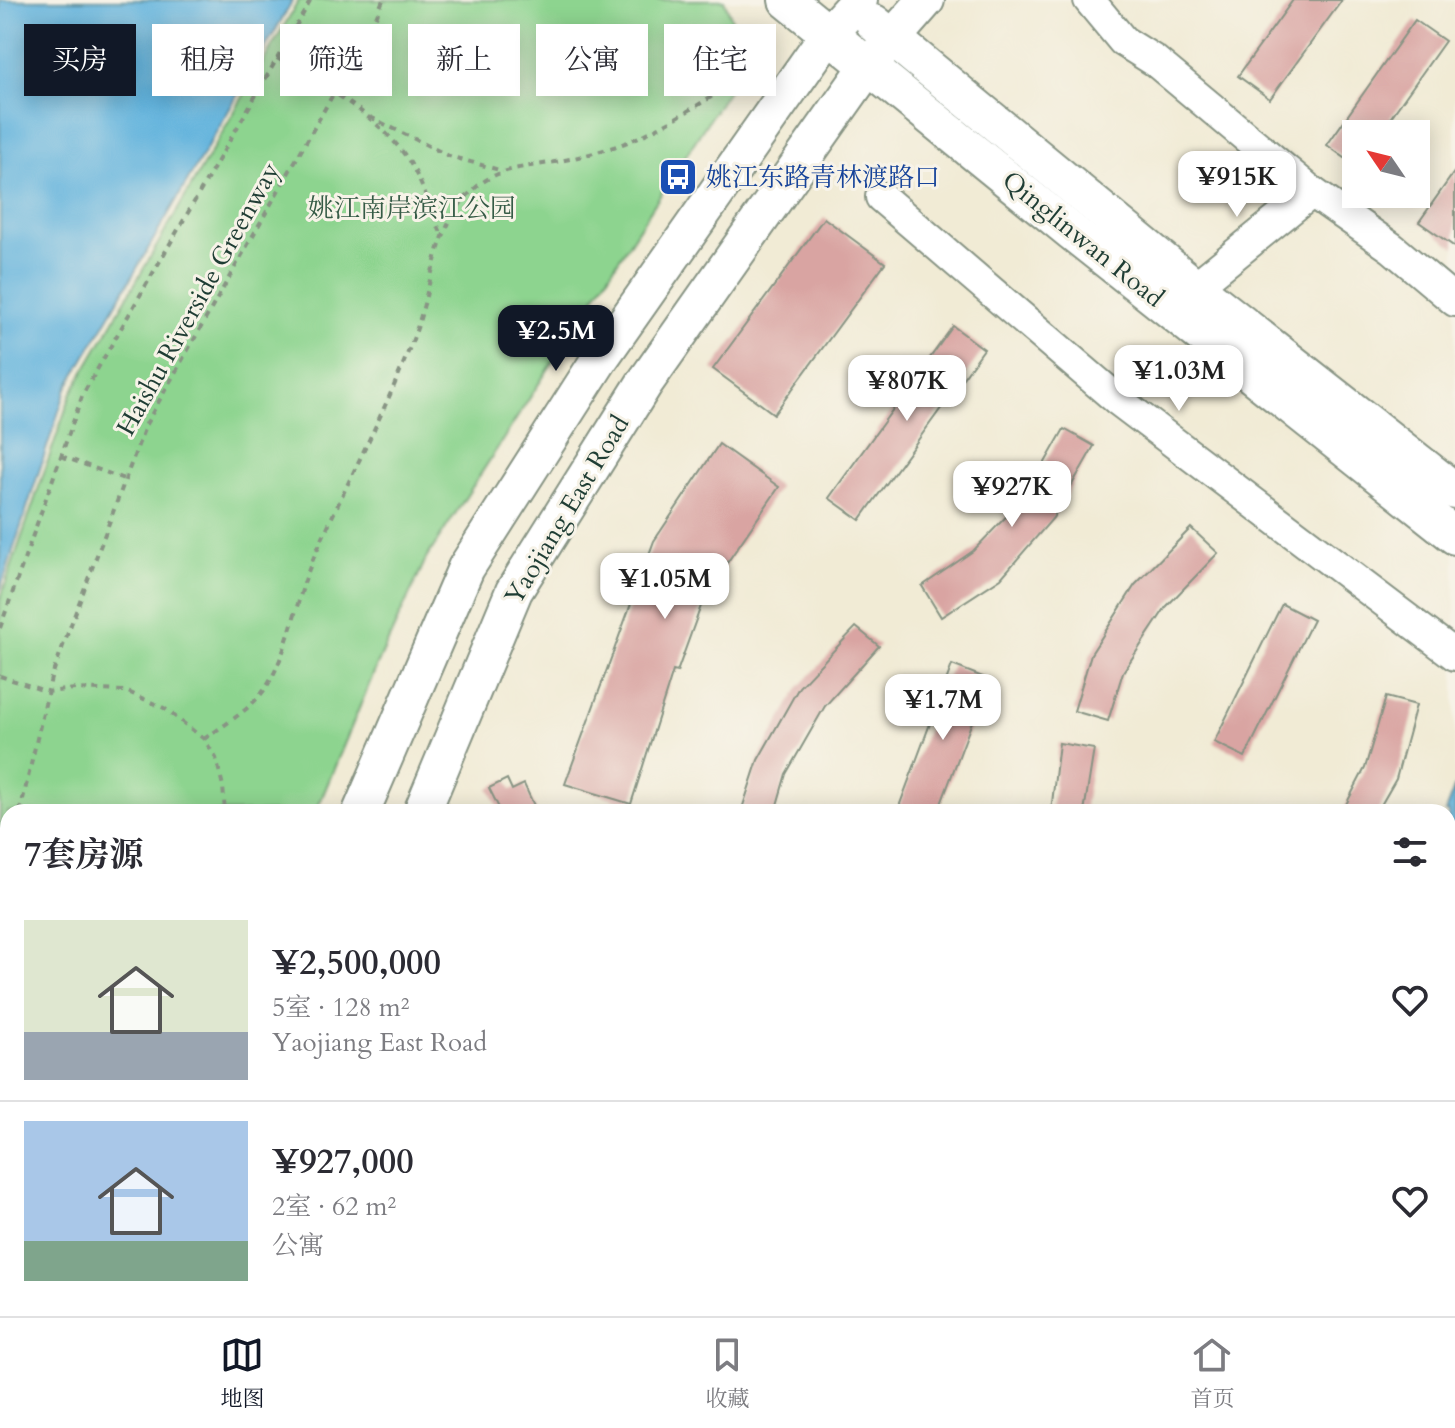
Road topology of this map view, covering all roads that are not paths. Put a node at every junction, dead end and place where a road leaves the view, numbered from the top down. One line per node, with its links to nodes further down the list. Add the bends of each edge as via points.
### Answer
1 (787, 0): 5 (main road, Qinglinwan Road)
2 (926, 0): 6 (main road, Yaojiang East Road)
3 (1089, 0): 8 (street, via 1123,41 1155,61)
4 (853, 2): 5 (main road, Yaojiang East Road); 6 (main road, Qinglinwan Road)
5 (829, 33): 7 (main road, Qinglinwan Road); 15 (main road, Yaojiang East Road, via 599,360 466,568)
6 (892, 38): 7 (main road, Yaojiang East Road); 10 (main road, Qinglinwan Road)
7 (869, 65): 13 (main road, Qinglinwan Road); 16 (main road, Yaojiang East Road, via 644,384 514,591)
8 (1312, 192): 10 (street); 11 (street)
9 (881, 197): 14 (street, via 1119,401)
10 (1195, 287): 12 (main road, Qinglinwan Road)
11 (1455, 301)
12 (1455, 491)
13 (1455, 536)
14 (1455, 655)
15 (364, 804)
16 (425, 804)

